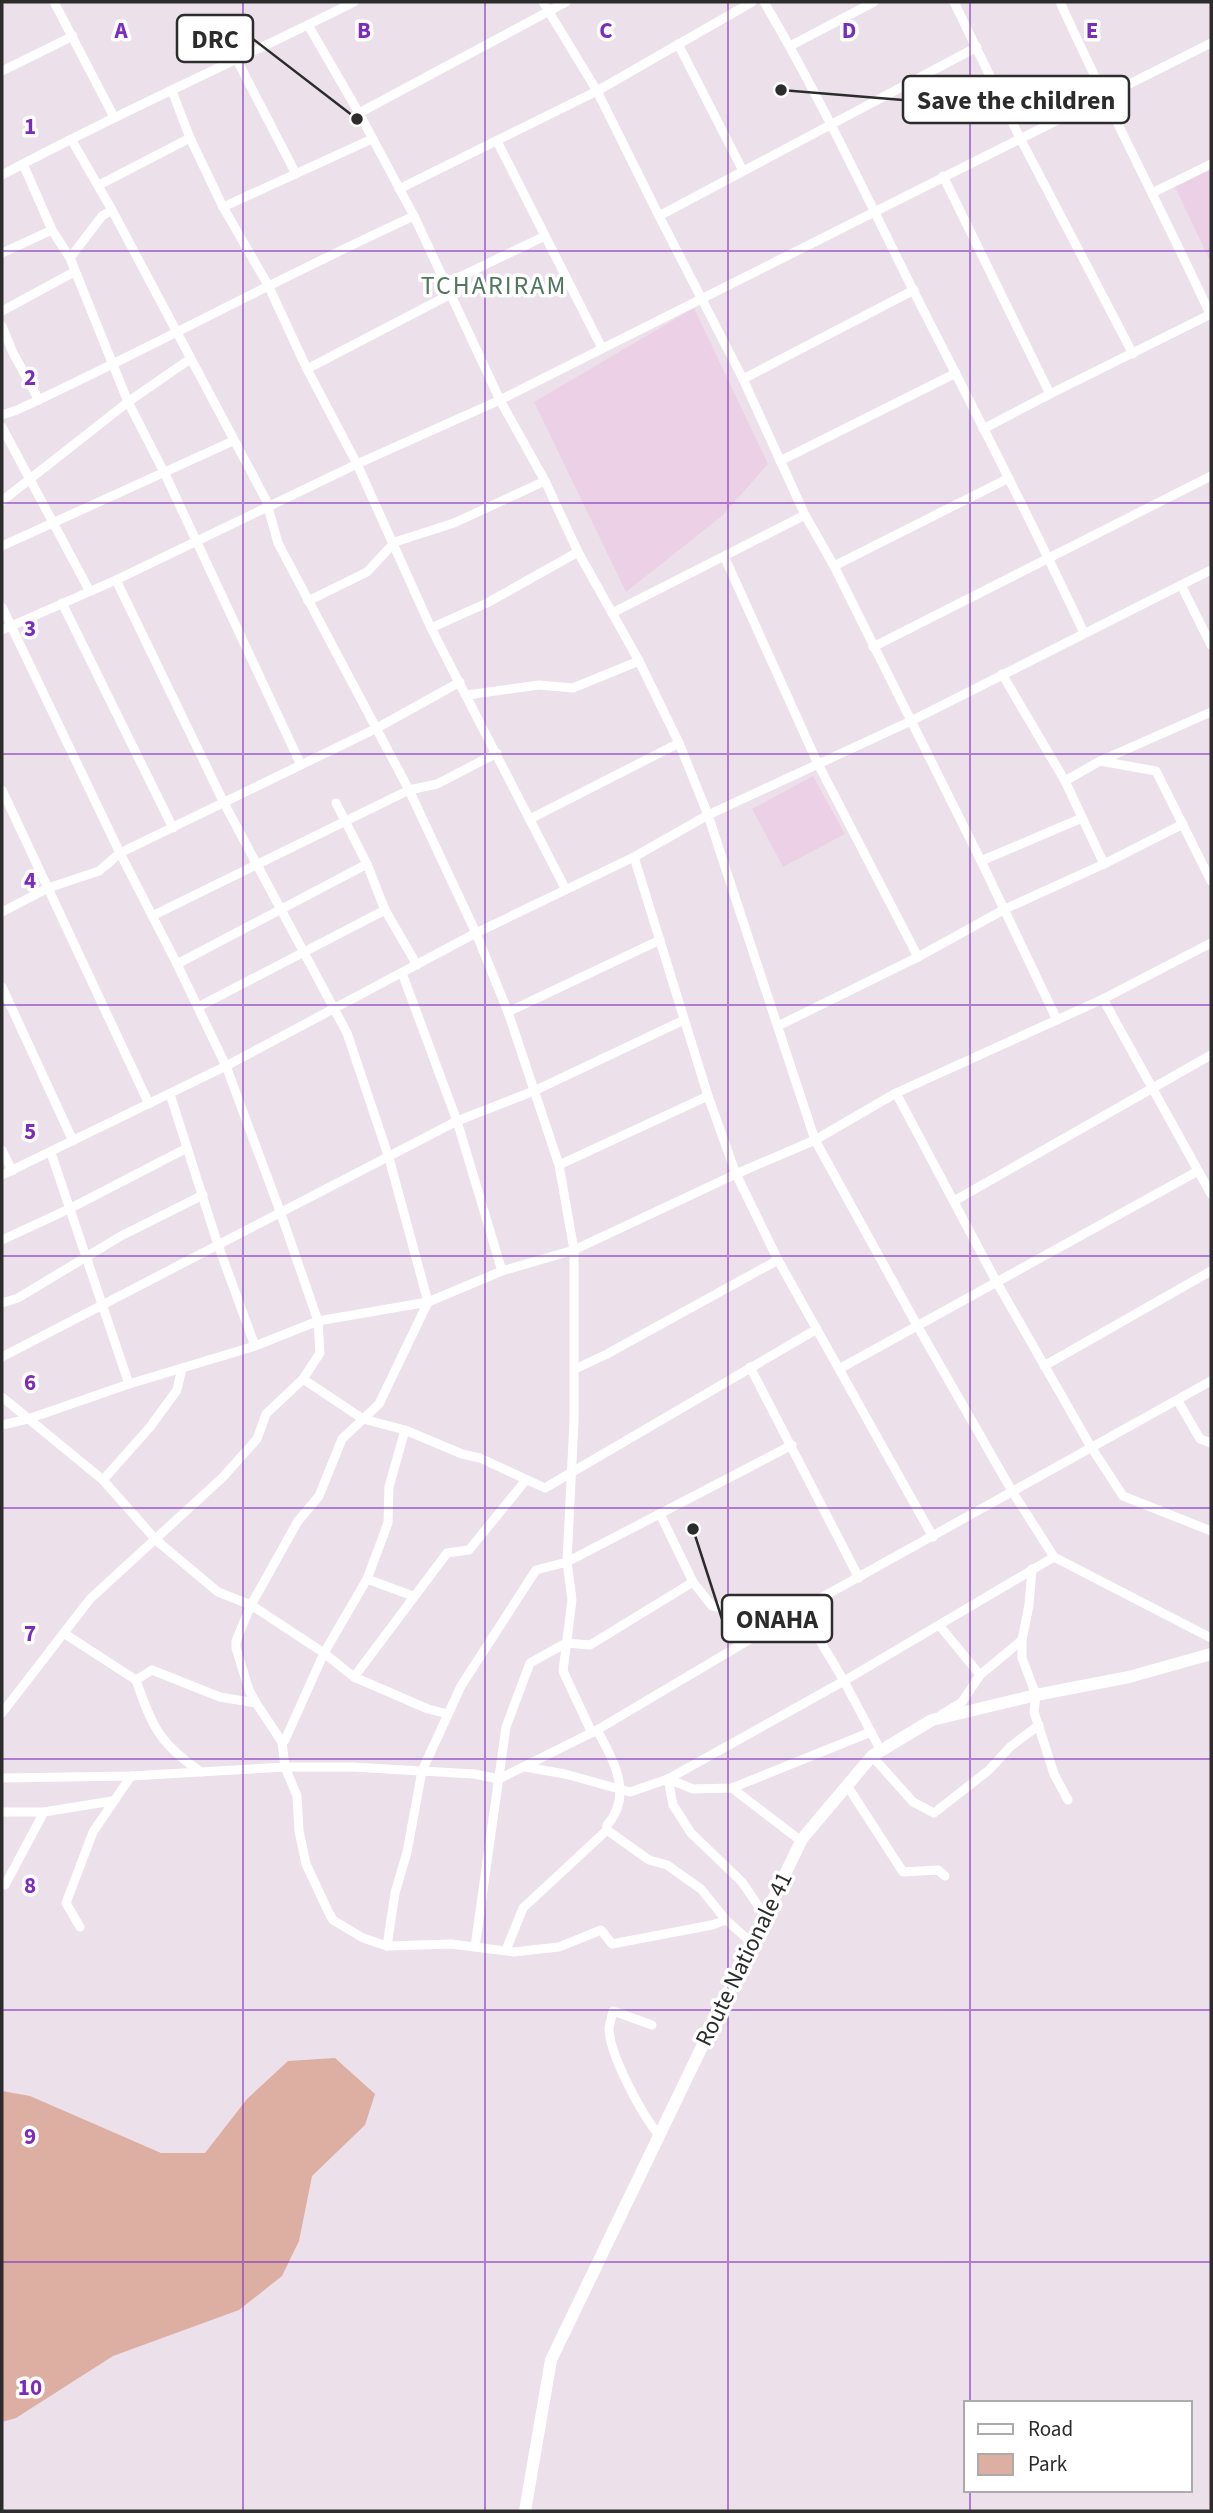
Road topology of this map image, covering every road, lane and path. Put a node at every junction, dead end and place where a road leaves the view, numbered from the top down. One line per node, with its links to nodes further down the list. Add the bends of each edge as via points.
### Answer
1 (54, 2): 13 (street)
2 (354, 2): 12 (street)
3 (543, 2): 11 (street)
4 (566, 2): 11 (street)
5 (752, 2): 15 (street)
6 (764, 2): 16 (street)
7 (874, 2): 10 (street)
8 (954, 2): 17 (street)
9 (1060, 2): 22 (street)
10 (860, 5): 16 (street)
11 (548, 11): 21 (street); 23 (street)
12 (309, 25): 18 (street); 23 (street)
13 (73, 36): 19 (street); 24 (street)
14 (1211, 43): 22 (street)
15 (678, 44): 21 (street); 33 (street)
16 (790, 46): 25 (street)
17 (977, 47): 25 (street); 27 (street)
18 (237, 60): 20 (street); 34 (street)
19 (2, 71)
20 (173, 91): 24 (street); 26 (street)
21 (597, 91): 30 (street); 44 (street)
22 (1103, 97): 27 (street); 39 (street)
23 (359, 113): 29 (street)
24 (114, 117): 28 (street)
25 (831, 124): 33 (street); 42 (street)
26 (190, 138): 37 (street); 40 (street)
27 (1020, 138): 36 (street); 60 (street)
28 (71, 139): 31 (street); 37 (street)
29 (372, 139): 34 (street); 38 (street)
30 (496, 141): 38 (street); 46 (street)
31 (23, 163): 35 (street); 45 (street)
32 (1211, 163): 39 (street)
33 (743, 172): 44 (street)
34 (296, 174): 40 (street)
35 (2, 175)
36 (943, 176): 42 (street); 66 (street)
37 (99, 185): 41 (street)
38 (399, 189): 43 (street)
39 (1152, 193): 56 (street)
40 (223, 207): 51 (street)
41 (113, 210): 48 (street, via 102,216); 58 (street)
42 (874, 211): 52 (street); 54 (street)
43 (414, 216): 50 (street); 51 (street)
44 (659, 216): 54 (street)
45 (52, 230): 47 (street); 48 (street)
46 (545, 236): 50 (street); 59 (street)
47 (2, 253)
48 (70, 258): 49 (street)
49 (74, 272): 55 (street); 62 (street)
50 (445, 284): 53 (street)
51 (268, 285): 58 (street); 63 (street)
52 (914, 290): 64 (street); 65 (street)
53 (449, 295): 63 (street); 68 (street)
54 (702, 298): 59 (street); 65 (street)
55 (2, 311)
56 (1211, 315): 60 (street)
57 (2, 326): 67 (street)
58 (177, 333): 61 (street); 62 (street)
59 (602, 348): 68 (street)
60 (1133, 354): 66 (street)
61 (190, 359): 69 (street); 73 (street)
62 (114, 365): 67 (street); 69 (street)
63 (307, 369): 75 (street)
64 (956, 373): 72 (street); 74 (street)
65 (743, 379): 74 (street)
66 (1050, 394): 72 (street)
67 (39, 400): 70 (street)
68 (500, 400): 75 (street); 80 (street)
69 (128, 402): 76 (street); 78 (street)
70 (2, 415)
71 (2, 427): 78 (street)
72 (983, 429): 79 (street)
73 (233, 441): 76 (street); 82 (street)
74 (780, 461): 83 (street)
75 (357, 464): 82 (street); 86 (street)
76 (165, 474): 84 (street); 85 (street)
77 (1211, 476): 90 (street)
78 (31, 478): 81 (street); 84 (street)
79 (1009, 478): 90 (street); 91 (street)
80 (545, 481): 86 (street, via 454,523); 88 (street)
81 (2, 501)
82 (268, 507): 85 (street); 96 (street, via 278,543)
83 (805, 515): 89 (street); 91 (street)
84 (53, 523): 87 (street); 95 (street)
85 (197, 542): 93 (street); 116 (street)
86 (395, 542): 96 (street, via 368,572); 101 (street)
87 (2, 546)
88 (578, 552): 99 (street); 101 (street, via 487,603)
89 (724, 556): 99 (street); 115 (street)
90 (1049, 558): 102 (street); 104 (street)
91 (834, 566): 104 (street)
92 (1211, 570): 94 (street)
93 (116, 580): 95 (street); 120 (street)
94 (1181, 585): 102 (street); 103 (street)
95 (89, 590): 97 (street)
96 (308, 601): 111 (street)
97 (62, 603): 100 (street); 127 (street)
98 (2, 607): 100 (street)
99 (612, 613): 105 (street)
100 (6, 628): 128 (street)
101 (431, 628): 107 (street)
102 (1084, 633): 106 (street)
103 (1211, 645)
104 (873, 647): 110 (street)
105 (639, 661): 108 (street, via 573,688 539,685); 112 (street)
106 (1002, 674): 110 (street); 117 (street)
107 (460, 682): 108 (street); 111 (street)
108 (467, 695): 113 (street)
109 (1211, 712): 114 (street)
110 (911, 721): 115 (street); 130 (street)
111 (377, 727): 116 (street); 119 (street)
112 (679, 743): 122 (street); 124 (street)
113 (497, 753): 119 (street, via 437,784); 124 (street)
114 (1100, 761): 117 (street); 126 (street, via 1156,771)
115 (818, 764): 122 (street); 146 (street)
116 (301, 765): 120 (street)
117 (1065, 780): 123 (street)
118 (2, 790): 135 (street)
119 (409, 790): 125 (street); 142 (street)
120 (224, 803): 127 (street); 131 (street)
121 (336, 803): 125 (street)
122 (708, 815): 129 (street); 157 (street)
123 (1082, 818): 130 (street); 133 (street)
124 (530, 819): 136 (street)
125 (344, 822): 131 (street); 132 (street)
126 (1183, 824): 133 (street); 134 (street)
127 (173, 828): 128 (street)
128 (120, 853): 135 (street, via 99,871); 141 (street)
129 (634, 857): 136 (street); 143 (street)
130 (981, 861): 138 (street)
131 (257, 864): 137 (street); 141 (street)
132 (367, 864): 137 (street); 139 (street)
133 (1104, 864): 138 (street)
134 (1211, 881)
135 (48, 888): 140 (street); 165 (street)
136 (565, 888): 142 (street)
137 (281, 909): 145 (street); 147 (street)
138 (1005, 909): 146 (street); 156 (street)
139 (385, 910): 145 (street); 148 (street)
140 (2, 912)
141 (152, 916): 147 (street)
142 (476, 933): 148 (street); 154 (street)
143 (660, 940): 154 (street); 155 (street)
144 (1211, 943): 151 (street)
145 (304, 953): 152 (street); 153 (street)
146 (918, 957): 157 (street)
147 (177, 964): 152 (street)
148 (417, 965): 149 (street)
149 (402, 973): 153 (street); 166 (street)
150 (2, 987): 168 (street)
151 (1103, 999): 156 (street); 160 (street)
152 (198, 1007): 159 (street)
153 (334, 1009): 159 (street); 172 (street, via 347,1033)
154 (508, 1012): 161 (street)
155 (684, 1020): 161 (street); 164 (street)
156 (1057, 1020): 162 (street)
157 (778, 1026): 167 (street)
158 (1211, 1055): 160 (street)
159 (226, 1066): 163 (street); 182 (street)
160 (1151, 1087): 175 (street); 180 (street)
161 (534, 1091): 166 (street); 173 (street)
162 (896, 1093): 167 (street); 180 (street)
163 (170, 1094): 165 (street); 169 (street)
164 (708, 1096): 173 (street); 176 (street)
165 (149, 1104): 168 (street)
166 (457, 1121): 172 (street); 188 (street)
167 (815, 1140): 176 (street); 195 (street)
168 (73, 1141): 171 (street)
169 (187, 1148): 179 (street); 181 (street)
170 (2, 1150): 174 (street)
171 (51, 1153): 174 (street); 181 (street)
172 (389, 1158): 182 (street); 191 (street)
173 (559, 1165): 185 (street)
174 (12, 1171): 177 (street)
175 (1198, 1171): 178 (street); 190 (street)
176 (736, 1174): 185 (street); 187 (street)
177 (2, 1175)
178 (1211, 1194)
179 (203, 1195): 184 (street); 186 (street)
180 (954, 1200): 190 (street)
181 (69, 1209): 183 (street); 186 (street)
182 (280, 1211): 184 (street); 194 (street)
183 (2, 1240)
184 (218, 1245): 193 (street); 197 (street)
185 (574, 1250): 188 (street); 202 (street)
186 (86, 1259): 192 (street); 193 (street)
187 (778, 1260): 196 (street); 202 (street)
188 (502, 1271): 191 (street)
189 (1211, 1271): 199 (street)
190 (996, 1281): 195 (street); 199 (street)
191 (428, 1302): 194 (street); 210 (street, via 379,1404)
192 (2, 1303)
193 (101, 1307): 198 (street); 206 (street)
194 (318, 1321): 197 (street); 204 (street, via 320,1353)
195 (918, 1327): 203 (street); 219 (street)
196 (817, 1329): 200 (street); 203 (street)
197 (255, 1346): 201 (street)
198 (2, 1357)
199 (1044, 1366): 215 (street)
200 (750, 1367): 214 (street); 216 (street)
201 (182, 1368): 206 (street); 218 (street, via 177,1390)
202 (575, 1369): 216 (street)
203 (839, 1369): 222 (street)
204 (303, 1380): 210 (street); 223 (street, via 266,1414 257,1439 223,1477)
205 (1211, 1381): 208 (street)
206 (129, 1384): 209 (street)
207 (2, 1397): 209 (street)
208 (1178, 1401): 213 (street, via 1200,1439); 215 (street)
209 (28, 1419): 211 (street); 218 (street)
210 (363, 1419): 212 (street); 231 (street, via 342,1439 319,1496 299,1521)
211 (2, 1424)
212 (405, 1430): 217 (street); 228 (street, via 389,1487 388,1523)
213 (1211, 1443)
214 (792, 1444): 220 (street); 227 (street)
215 (1091, 1447): 219 (street); 221 (street, via 1123,1496)
216 (571, 1472): 217 (street, via 545,1488); 225 (street)
217 (526, 1479): 230 (street, via 469,1550 447,1553)
218 (103, 1480): 223 (street)
219 (1013, 1491): 222 (street); 224 (street)
220 (660, 1514): 225 (street); 229 (street)
221 (1211, 1531)
222 (933, 1537): 227 (street)
223 (156, 1540): 231 (street, via 218,1592); 235 (street, via 90,1599)
224 (1054, 1556): 226 (street); 236 (street)
225 (567, 1562): 238 (street, via 572,1600); 248 (street, via 537,1570 461,1686)
226 (1031, 1569): 234 (street); 237 (street)
227 (859, 1578): 232 (street)
228 (367, 1579): 230 (street); 239 (street)
229 (693, 1582): 233 (street, via 712,1606); 238 (street, via 590,1645)
230 (413, 1596): 242 (street)
231 (251, 1605): 239 (street); 246 (street, via 236,1648)
232 (801, 1609): 233 (street); 244 (street)
233 (786, 1618): 251 (street)
234 (939, 1625): 241 (street); 244 (street)
235 (65, 1634): 243 (street); 247 (street)
236 (1211, 1638)
237 (1022, 1640): 241 (street); 245 (street, via 1022,1658)
238 (566, 1643): 251 (street, via 563,1671); 261 (street, via 530,1663 506,1727)
239 (324, 1653): 242 (street); 253 (street)
240 (1211, 1654): 245 (street, Route Nationale 41, via 1129,1677)
241 (980, 1675): 249 (street, via 962,1702)
242 (354, 1677): 248 (street)
243 (136, 1680): 246 (street, via 152,1670 220,1697); 257 (street, via 164,1742)
244 (844, 1681): 252 (street); 262 (street)
245 (1036, 1695): 249 (street, Route Nationale 41); 250 (street, via 1034,1712)
246 (256, 1703): 253 (street)
247 (2, 1713)
248 (448, 1714): 258 (street)
249 (932, 1720): 254 (street, Route Nationale 41)
250 (1039, 1725): 254 (street, via 934,1813 913,1802 895,1784); 266 (street, via 1054,1774)
251 (594, 1731): 256 (street); 265 (street, via 618,1769)
252 (871, 1732): 254 (street); 263 (street)
253 (282, 1742): 255 (street)
254 (876, 1754): 264 (street, Route Nationale 41)
255 (285, 1767): 257 (street); 258 (street); 278 (street, via 297,1796 306,1864 333,1920)
256 (525, 1767): 261 (street); 265 (street)
257 (201, 1772): 259 (street)
258 (422, 1772): 261 (street); 278 (street)
259 (131, 1776): 260 (street); 267 (street)
260 (2, 1779)
261 (499, 1779): 279 (street)
262 (668, 1779): 263 (street, via 693,1789); 265 (street, via 630,1792); 274 (street, via 673,1805 691,1833 742,1882)
263 (733, 1787): 271 (street)
264 (848, 1787): 271 (street, Route Nationale 41); 272 (street, via 903,1872 938,1870)
265 (622, 1788): 270 (street)
266 (1068, 1800)
267 (112, 1801): 269 (street); 276 (street, via 93,1832 66,1903)
268 (2, 1812): 269 (street)
269 (44, 1812): 273 (street)
270 (607, 1830): 275 (street, via 701,1889); 280 (street, via 523,1908)
271 (801, 1841): 274 (street, Route Nationale 41)
272 (945, 1876)
273 (5, 1885)
274 (765, 1916): 277 (street, Route Nationale 41)
275 (726, 1920): 277 (street); 280 (street, via 612,1944 601,1930 559,1947)
276 (80, 1927)
277 (752, 1944): 282 (street, Route Nationale 41)
278 (387, 1946): 279 (street)
279 (475, 1947): 280 (street)
280 (506, 1950)
281 (652, 2025): 282 (street, via 612,2011 609,2029 623,2072)
282 (659, 2135): 283 (street, Route Nationale 41, via 551,2360)
283 (525, 2511)

